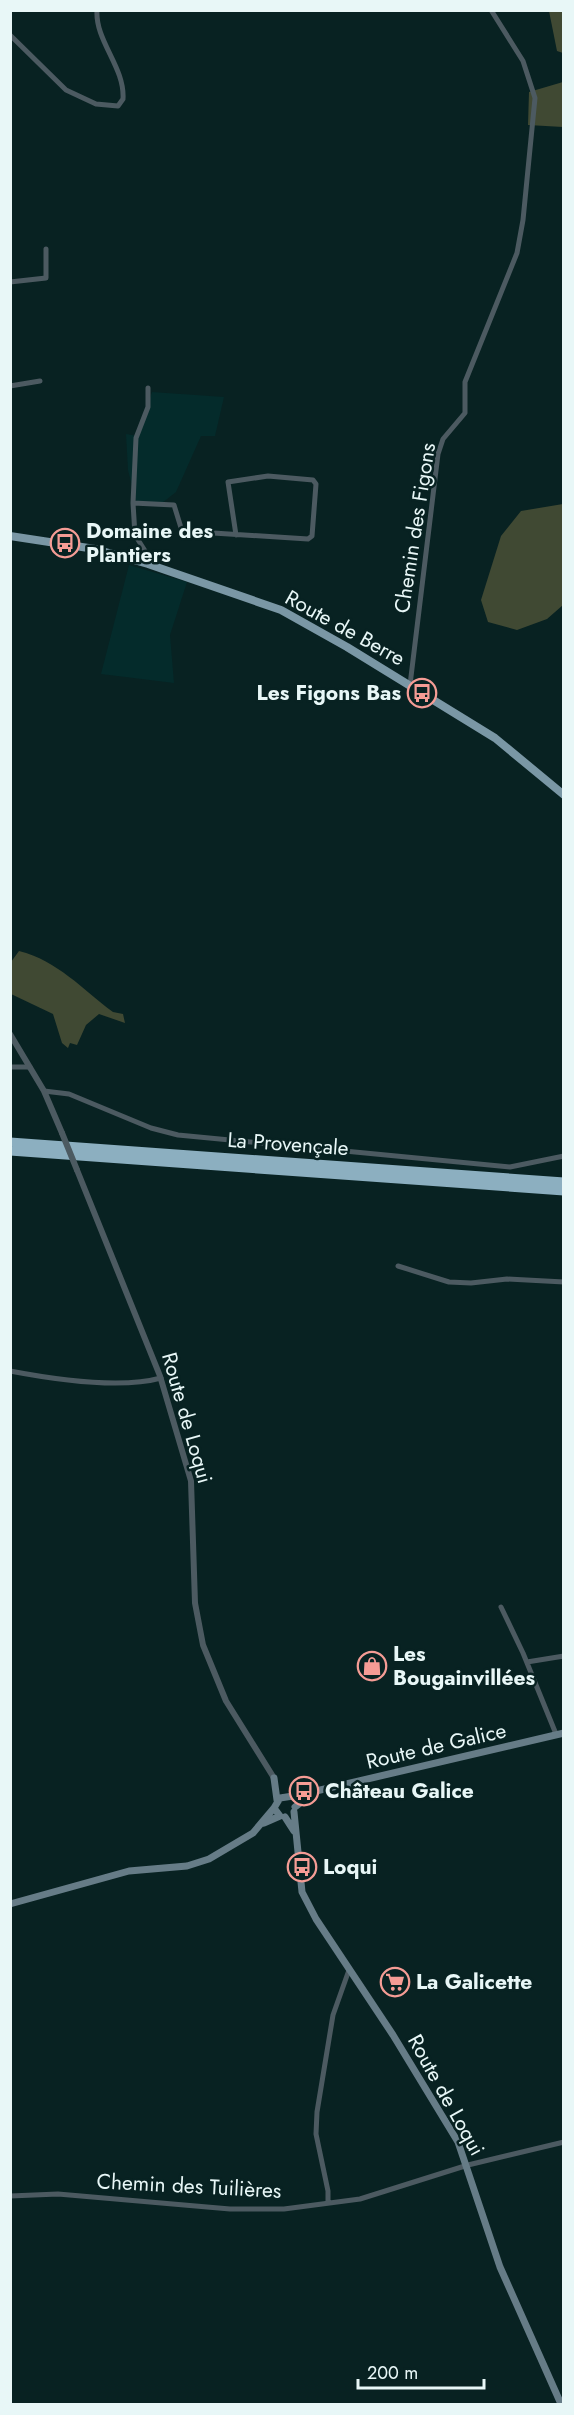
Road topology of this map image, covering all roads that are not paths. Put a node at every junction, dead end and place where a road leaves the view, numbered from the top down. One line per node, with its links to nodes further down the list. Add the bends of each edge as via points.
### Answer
1 (97, 10): 3 (street, via 98,23 121,77 123,99 118,106 96,104 66,90)
2 (491, 10): 13 (street, Chemin des Figons, via 523,61 534,90 523,220 515,261 465,382 465,413 443,439 438,454)
3 (10, 35)
4 (46, 249): 5 (street, via 46,278)
5 (10, 282)
6 (40, 381): 7 (street)
7 (10, 386)
8 (148, 388): 9 (street, via 148,407 136,438)
9 (132, 503): 11 (street, via 174,505 182,531); 12 (street, via 135,535 147,554)
10 (10, 534): 12 (main road, Route de Berre)
11 (236, 535): 11 (street, via 228,482 268,477 314,480 312,536 308,539)
12 (148, 564): 13 (main road, Route de Berre, via 281,610)
13 (410, 685): 14 (main road, Route de Berre, via 495,738)
14 (564, 795)
15 (10, 1034): 17 (street, Route de Loqui)
16 (10, 1067): 17 (street)
17 (30, 1067): 18 (street, Route de Loqui)
18 (44, 1091): 21 (street, via 69,1094 160,1131 186,1137 510,1167); 27 (street, Route de Loqui, bridge)
19 (10, 1142): 22 (highway, La Provençale)
20 (10, 1151): 23 (highway, La Provençale)
21 (564, 1156)
22 (564, 1182)
23 (564, 1191)
24 (398, 1266): 25 (street, via 449,1282)
25 (564, 1282)
26 (10, 1371): 27 (street, via 62,1379 140,1382)
27 (161, 1378): 32 (street, Route de Loqui, via 191,1481 195,1603 203,1645 226,1701)
28 (501, 1607): 30 (street)
29 (564, 1656): 30 (street)
30 (527, 1662): 31 (street)
31 (560, 1734): 33 (main road, Route de Galice)
32 (274, 1778): 34 (main road); 35 (main road)
33 (312, 1792): 34 (main road, Route de Galice); 36 (main road)
34 (287, 1797): 35 (main road, Route de Galice); 36 (street)
35 (275, 1804): 37 (main road); 38 (main road)
36 (294, 1809): 37 (street); 39 (main road, Route de Loqui)
37 (282, 1817): 38 (main road); 39 (main road)
38 (262, 1824): 40 (main road, via 231,1848 198,1863 129,1871)
39 (295, 1836): 41 (main road, Route de Loqui, via 300,1883 316,1919)
40 (10, 1904)
41 (349, 1970): 43 (main road, Route de Loqui, via 438,2105); 45 (street, via 333,2015 317,2112 316,2134)
42 (564, 2142): 43 (street, Chemin des Tuilières)
43 (468, 2165): 45 (street, Chemin des Tuilières, via 360,2199); 46 (main road, Route de Loqui, via 500,2267)
44 (10, 2196): 45 (street, Chemin des Tuilières, via 58,2194 230,2209)
45 (328, 2204)
46 (561, 2404)

